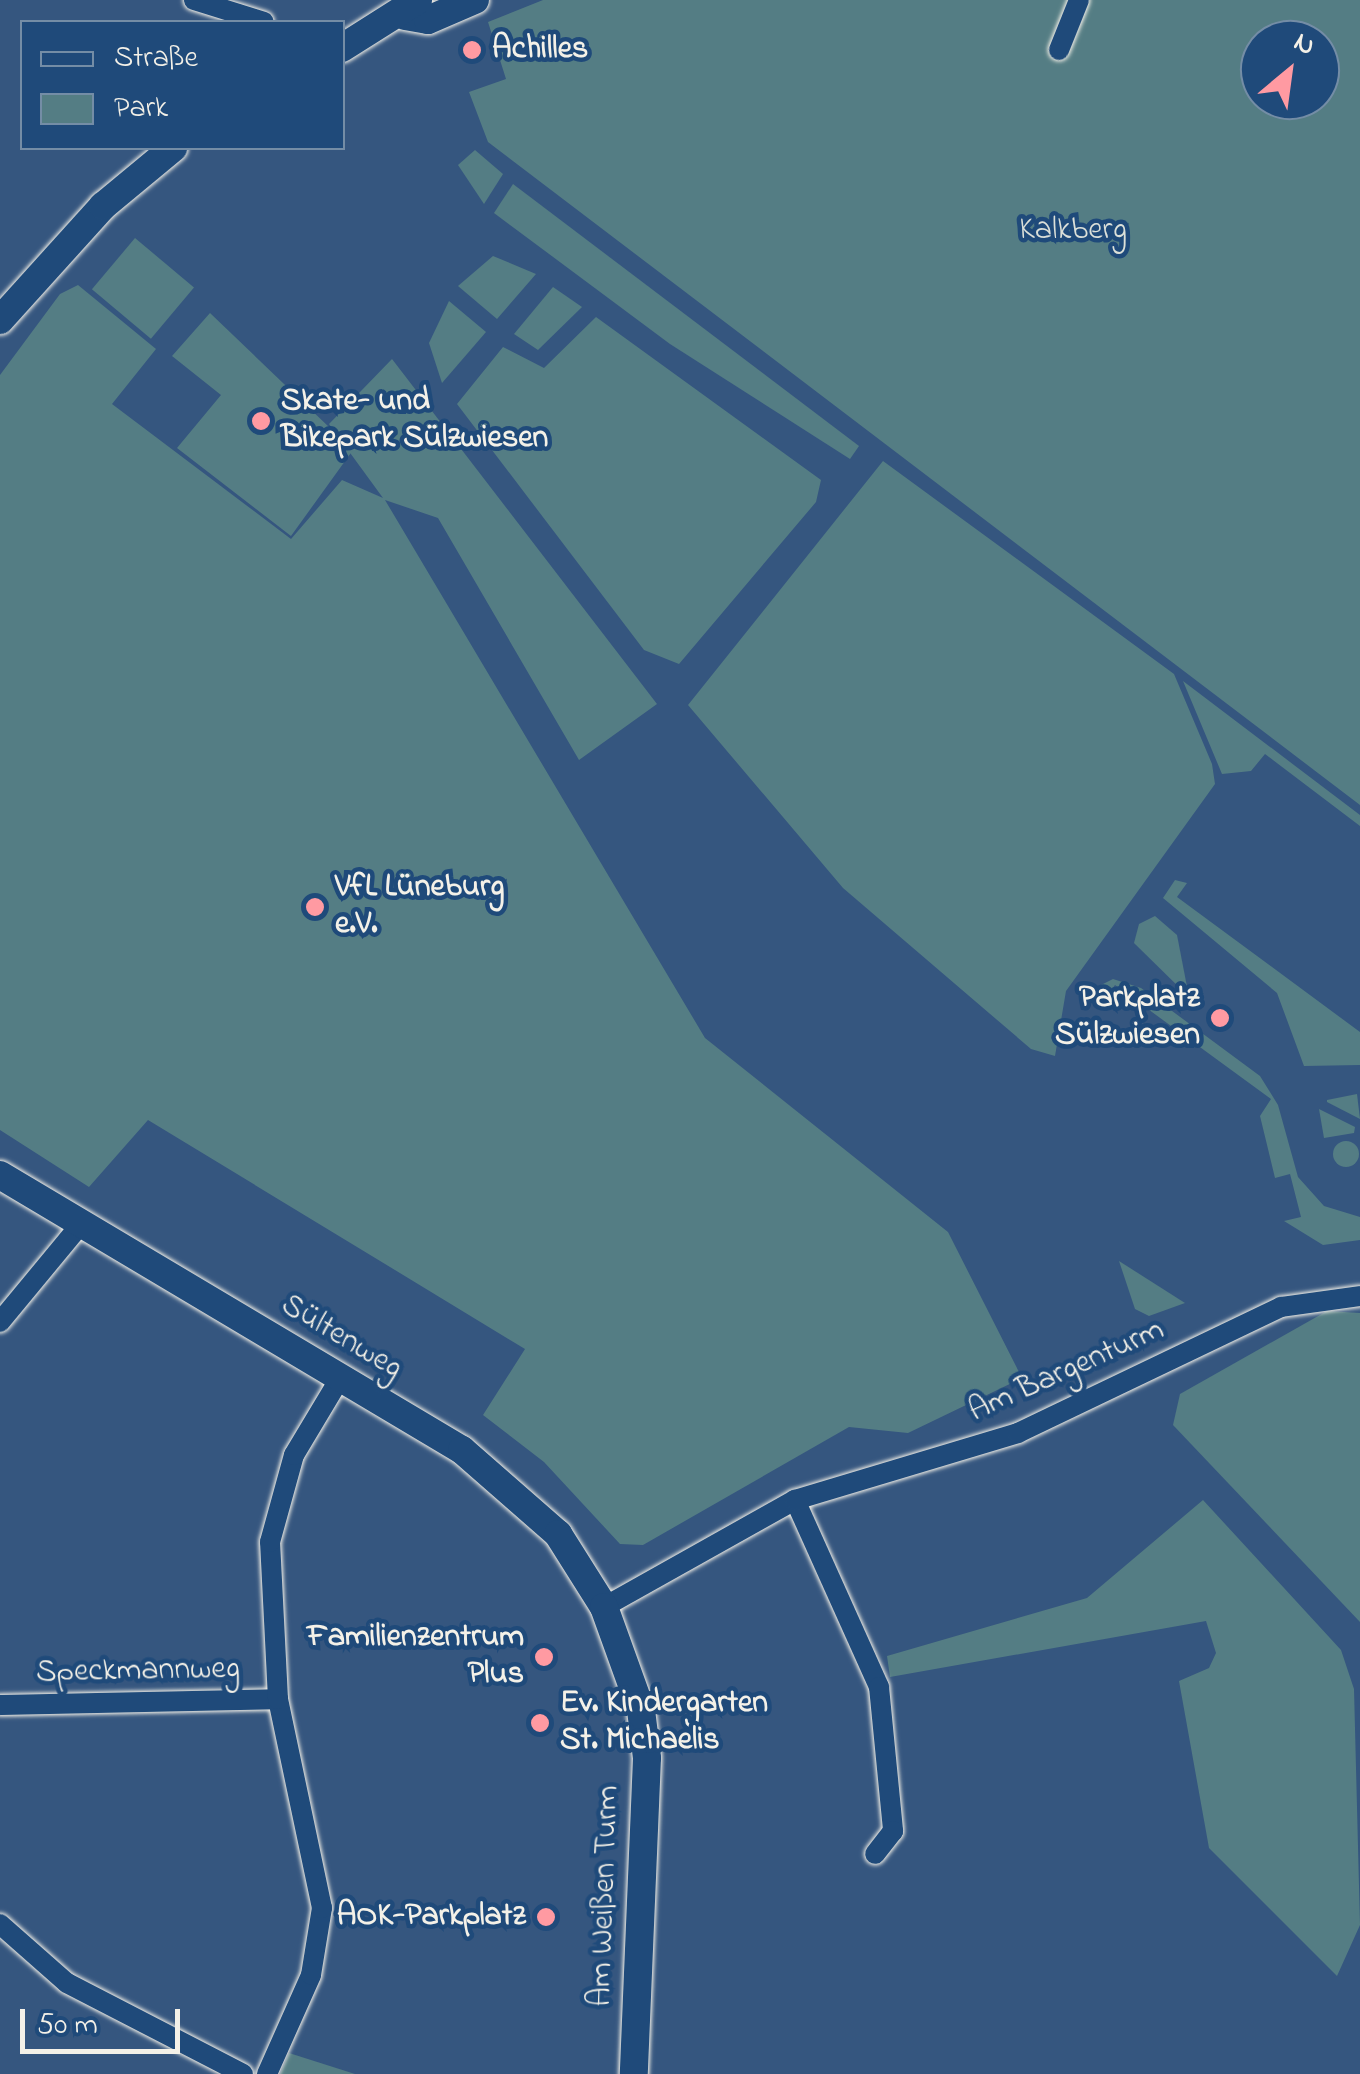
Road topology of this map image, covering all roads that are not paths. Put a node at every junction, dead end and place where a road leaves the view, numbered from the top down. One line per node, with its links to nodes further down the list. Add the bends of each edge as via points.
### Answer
1 (194, 0): 5 (street)
2 (474, 0): 4 (main road, via 428,20)
3 (1078, 0): 7 (street)
4 (412, 8): 6 (main road)
5 (258, 20)
6 (345, 46)
7 (1059, 50)
8 (171, 150): 9 (main road, via 103,206)
9 (0, 320)
10 (0, 1175): 11 (main road, Sültenweg)
11 (81, 1224): 13 (street); 14 (main road, Sültenweg)
12 (1360, 1296): 15 (street, Am Bargenturm, via 1280,1307 1018,1433)
13 (0, 1322)
14 (340, 1378): 16 (main road, Sültenweg, via 507,1483 558,1534); 17 (street, via 278,1498 268,1591)
15 (795, 1500): 16 (street, Am Bargenturm); 19 (street, via 879,1687 893,1831)
16 (604, 1608): 23 (main road, Am Weißen Turm, via 630,1666 647,1758)
17 (278, 1699): 18 (street, Speckmannweg); 22 (street, via 322,1908 311,1975)
18 (0, 1705)
19 (876, 1854)
20 (0, 1924): 21 (street, via 66,1983)
21 (243, 2074)
22 (267, 2074)
23 (634, 2074)

